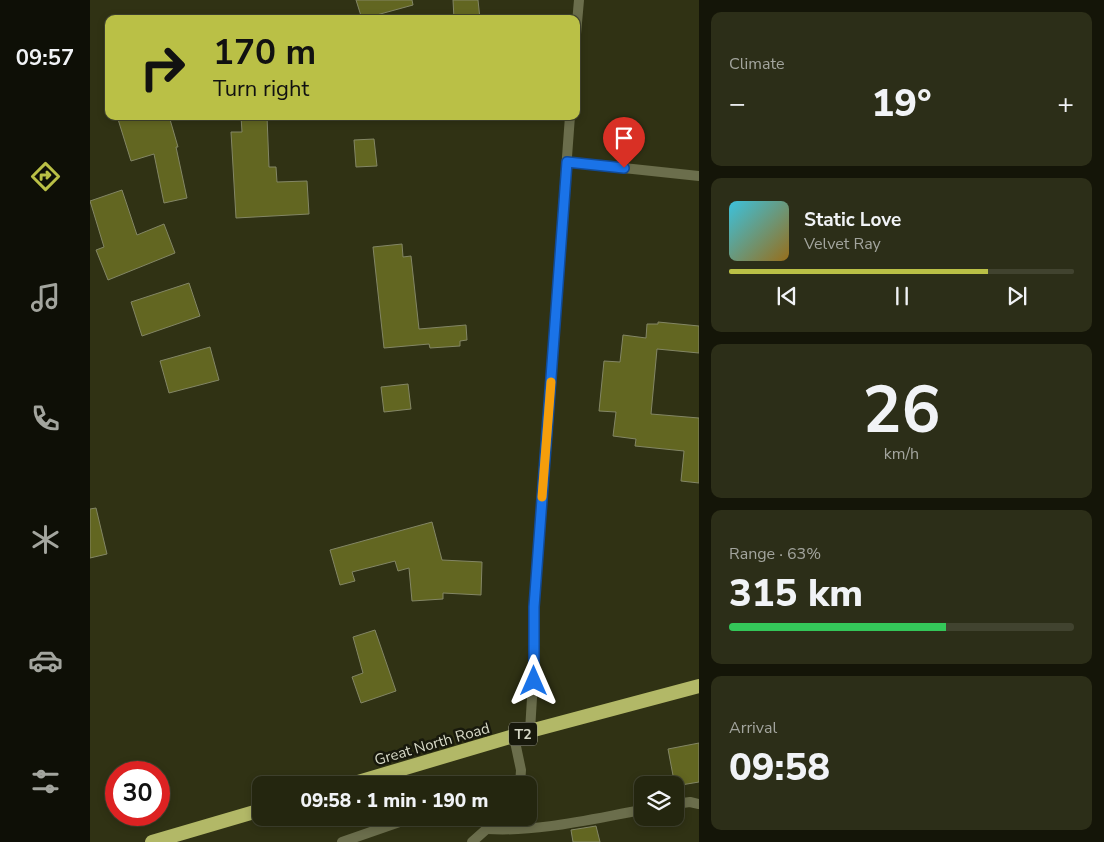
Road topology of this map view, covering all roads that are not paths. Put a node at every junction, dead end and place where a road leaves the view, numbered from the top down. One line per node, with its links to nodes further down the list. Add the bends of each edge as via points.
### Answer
1 (579, 0): 2 (street)
2 (578, 15)
3 (570, 120): 4 (street)
4 (567, 162): 5 (street); 7 (street, via 534,607)
5 (699, 176)
6 (699, 686): 7 (highway, Great North Road / T2)
7 (530, 731): 8 (highway, Great North Road / T2)
8 (514, 737): 9 (highway, Great North Road / T2); 10 (street)
9 (379, 776)
10 (521, 776)
11 (684, 803): 12 (street)
12 (699, 804)
13 (634, 811): 17 (street, via 542,828)
14 (252, 813): 18 (highway)
15 (388, 826): 19 (street)
16 (490, 826): 17 (street)
17 (487, 829): 20 (street)
18 (152, 842)
19 (342, 842)
20 (472, 842)

